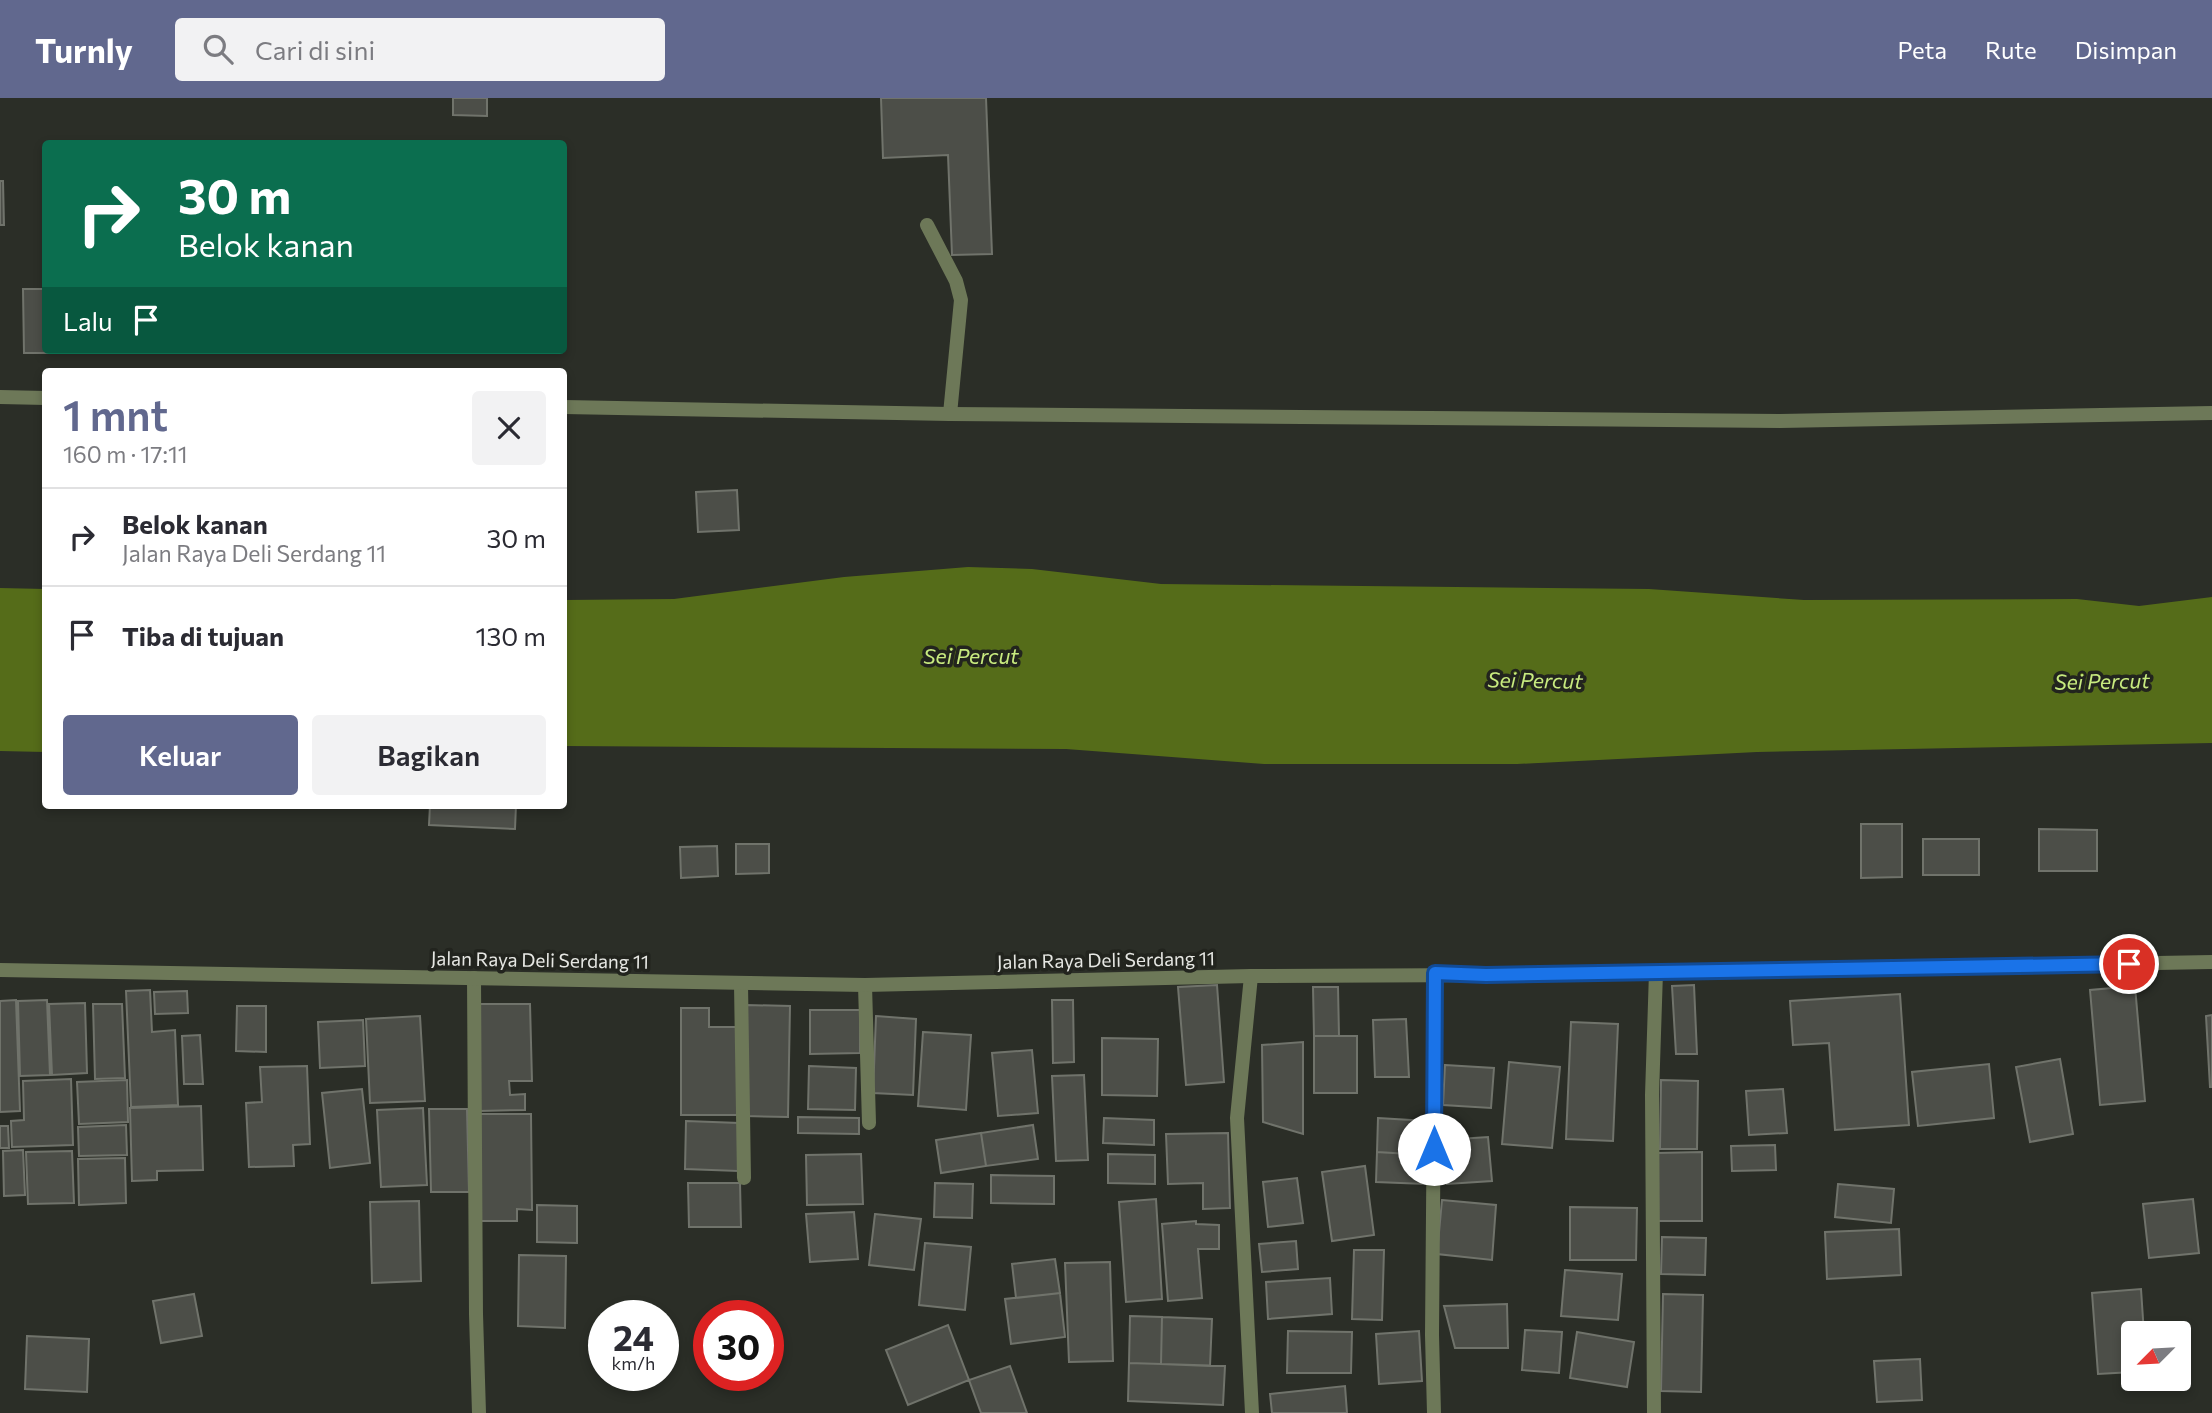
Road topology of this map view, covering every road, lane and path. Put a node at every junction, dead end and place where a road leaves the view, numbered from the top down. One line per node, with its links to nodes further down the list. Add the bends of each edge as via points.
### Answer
1 (927, 225): 6 (street, via 961,300)
2 (0, 397): 3 (street)
3 (42, 398)
4 (567, 407): 6 (street)
5 (2212, 413): 6 (street, via 1780,421)
6 (950, 414)
7 (2212, 962): 9 (street, Jalan Raya Deli Serdang 11)
8 (0, 971): 12 (street, Jalan Raya Deli Serdang 11)
9 (1656, 972): 10 (street, Jalan Raya Deli Serdang 11); 20 (street)
10 (1435, 973): 11 (street, Jalan Raya Deli Serdang 11); 19 (street)
11 (1251, 976): 14 (street, Jalan Raya Deli Serdang 11); 18 (street, via 1237,1118)
12 (474, 978): 13 (street, Jalan Raya Deli Serdang 11); 17 (street)
13 (741, 984): 14 (street, Jalan Raya Deli Serdang 11); 16 (street)
14 (865, 985): 15 (street)
15 (869, 1123)
16 (744, 1178)
17 (479, 1413)
18 (1252, 1413)
19 (1434, 1413)
20 (1654, 1413)

